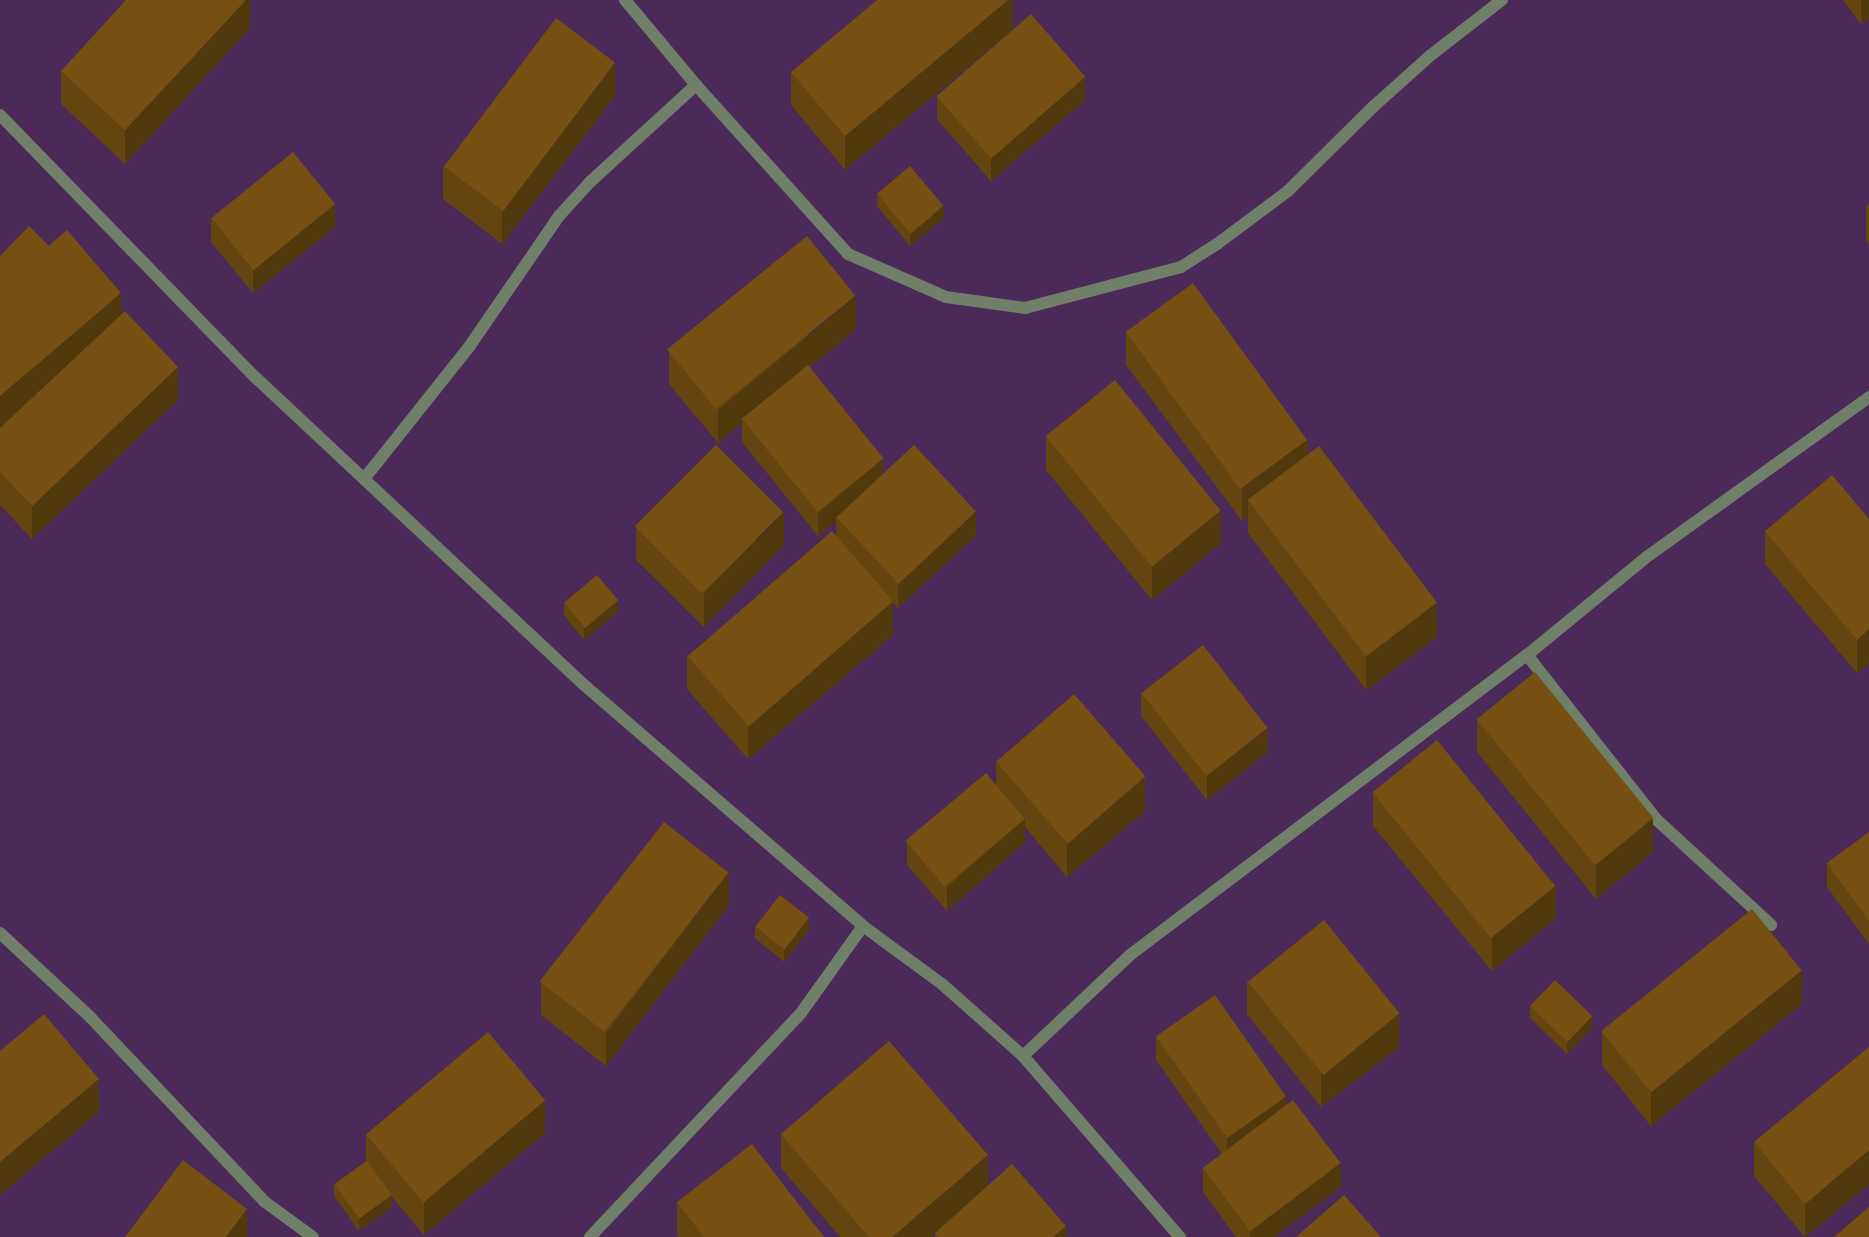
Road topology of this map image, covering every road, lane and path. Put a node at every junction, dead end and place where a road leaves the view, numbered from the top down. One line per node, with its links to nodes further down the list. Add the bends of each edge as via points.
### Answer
1 (626, 0): 3 (street)
2 (1502, 0): 3 (street, via 1390,91 1288,192 1217,244 1181,267 1025,308 946,297 848,254)
3 (696, 85): 6 (street, via 590,182 559,216 469,347)
4 (0, 115): 6 (street, via 255,377)
5 (1869, 397): 7 (street, via 1648,556)
6 (364, 479): 9 (street, via 583,684)
7 (1527, 655): 8 (street, via 1657,820); 11 (street, via 1130,955)
8 (1771, 925)
9 (863, 926): 11 (street, via 942,984); 13 (street, via 801,1013)
10 (0, 933): 12 (street, via 91,1018 265,1202)
11 (1023, 1056): 14 (street)
12 (313, 1237)
13 (590, 1237)
14 (1180, 1237)

